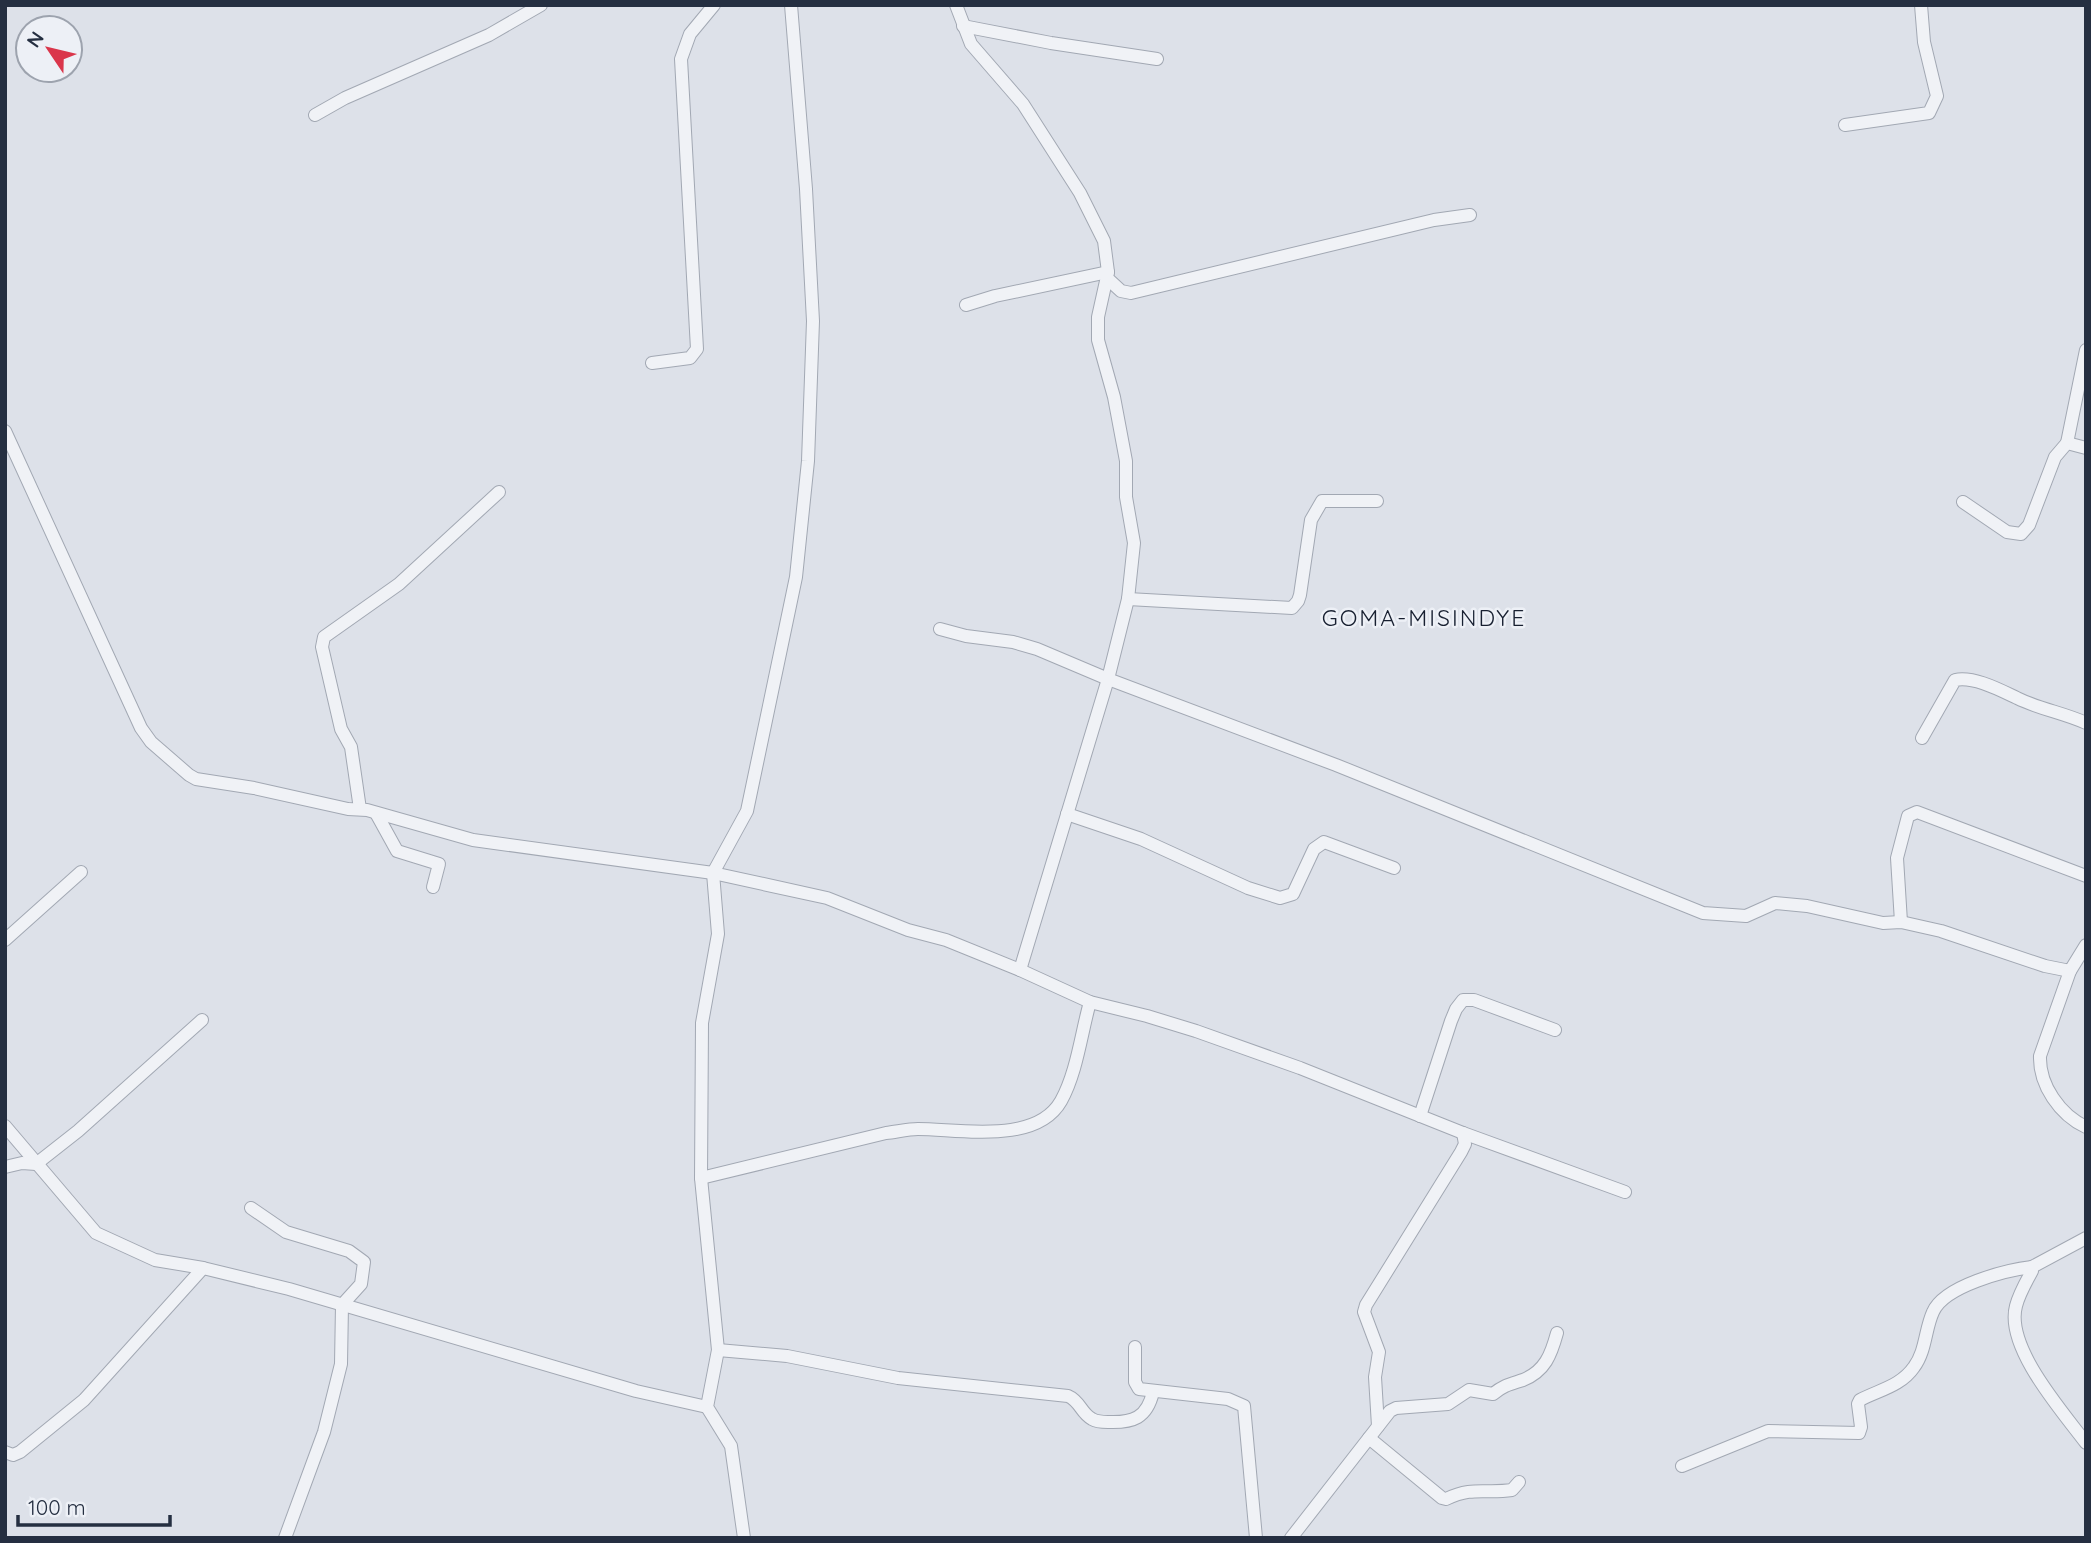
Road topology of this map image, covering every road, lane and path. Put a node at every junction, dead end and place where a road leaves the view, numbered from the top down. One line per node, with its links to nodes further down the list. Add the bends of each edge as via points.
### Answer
1 (541, 5): 8 (street)
2 (714, 5): 14 (street, via 690,34 681,59 697,349 690,358)
3 (791, 5): 31 (street, via 813,321 804,506 796,577 747,811)
4 (956, 5): 6 (street)
5 (1921, 5): 9 (street, via 1924,43 1937,96 1933,107 1929,113)
6 (963, 26): 7 (street); 11 (street, via 971,44 1023,104 1080,193 1104,241)
7 (1157, 59)
8 (315, 115)
9 (1845, 125)
10 (1470, 215): 11 (street, via 1131,293 1121,291)
11 (1108, 275): 12 (street); 21 (street, via 1098,340 1126,461 1134,543)
12 (966, 305)
13 (2086, 350): 16 (street)
14 (652, 363)
15 (5, 430): 26 (street, via 151,742 197,779)
16 (2067, 443): 17 (street); 20 (street, via 2055,457 2029,525 2021,534 2007,532)
17 (2086, 447)
18 (499, 492): 26 (street, via 399,584 324,637 322,647 341,729 351,747)
19 (1377, 500): 21 (street, via 1322,501 1311,520 1300,595 1292,608)
20 (1962, 502)
21 (1128, 599): 23 (street)
22 (940, 629): 23 (street, via 1037,649)
23 (1108, 679): 28 (street); 34 (street, via 1703,913 1746,916 1775,903 1883,923)
24 (2086, 723): 25 (street, via 1964,678 1955,680 1946,692)
25 (1922, 738)
26 (360, 809): 27 (street)
27 (376, 813): 31 (street, via 473,840); 33 (street, via 397,852 439,864)
28 (1067, 814): 29 (street, via 1141,839 1280,898 1293,894 1314,849 1324,842); 37 (street)
29 (1394, 869)
30 (81, 872): 35 (street)
31 (713, 873): 37 (street, via 827,898); 48 (street, via 718,934 702,1023)
32 (2086, 876): 34 (street, via 1917,812 1908,816 1896,858)
33 (433, 887)
34 (1901, 922): 38 (street)
35 (5, 940)
36 (2086, 945): 38 (street)
37 (1020, 970): 39 (street)
38 (2070, 971): 44 (street, via 2040,1056 2040,1068 2059,1109)
39 (1090, 1002): 42 (street, via 1196,1031); 48 (street, via 1062,1100 1037,1121 992,1132 917,1129 886,1133)
40 (202, 1020): 46 (street)
41 (1555, 1030): 42 (street, via 1463,1000 1451,1021)
42 (1420, 1116): 45 (street)
43 (5, 1126): 46 (street)
44 (2086, 1127)
45 (1463, 1133): 49 (street); 60 (street, via 1461,1152 1366,1305 1364,1312 1379,1352 1375,1377)
46 (36, 1164): 47 (street); 53 (street, via 105,1239 155,1260)
47 (5, 1167)
48 (701, 1178): 57 (street)
49 (1625, 1192)
50 (251, 1208): 54 (street, via 286,1232 349,1251 363,1260 361,1284)
51 (2086, 1238): 52 (street)
52 (2032, 1267): 62 (street, via 2015,1308 2018,1342); 64 (street, via 2009,1269 1940,1301 1915,1366 1902,1380 1860,1400 1859,1433 1768,1431)
53 (203, 1268): 54 (street); 63 (street, via 84,1400 20,1452)
54 (342, 1305): 59 (street, via 636,1391); 66 (street, via 341,1364 324,1432)
55 (1557, 1333): 60 (street, via 1546,1364 1526,1379 1493,1394 1469,1390 1448,1404 1396,1408)
56 (1135, 1348): 58 (street, via 1135,1382 1139,1389)
57 (718, 1350): 58 (street, via 787,1356 898,1378 1068,1396 1095,1421 1132,1421 1146,1409); 59 (street)
58 (1153, 1391): 68 (street, via 1228,1399 1244,1406)
59 (707, 1407): 67 (street, via 732,1446)
60 (1378, 1426): 61 (street)
61 (1369, 1438): 65 (street, via 1442,1498 1461,1491 1512,1490); 69 (street)
62 (2086, 1443)
63 (5, 1452)
64 (1682, 1465)
65 (1519, 1482)
66 (285, 1538)
67 (744, 1538)
68 (1256, 1538)
69 (1291, 1538)

